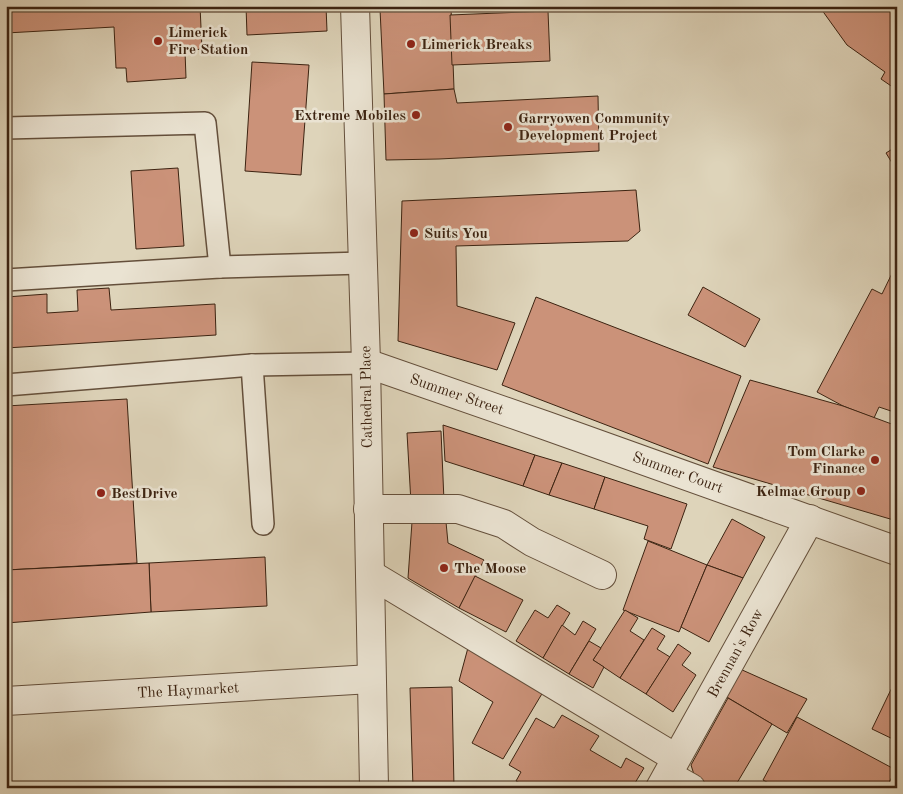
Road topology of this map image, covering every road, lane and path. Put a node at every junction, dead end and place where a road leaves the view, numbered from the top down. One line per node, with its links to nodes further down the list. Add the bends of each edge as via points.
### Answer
1 (355, 6): 3 (street, Cathedral Place)
2 (6, 128): 4 (lane, via 205,123)
3 (363, 263): 4 (lane); 6 (street, Cathedral Place)
4 (220, 267): 5 (lane)
5 (6, 280)
6 (366, 363): 7 (lane); 9 (street, Summer Street); 10 (street, Cathedral Place)
7 (252, 365): 8 (lane); 12 (lane)
8 (6, 385)
9 (547, 426): 11 (street, Summer Court)
10 (368, 509): 14 (street, Cathedral Place); 15 (street, via 458,509 504,524 532,542)
11 (810, 519): 13 (street); 18 (street, Brennan's Row)
12 (263, 524)
13 (897, 551)
14 (370, 574): 16 (street, Cathedral Place); 18 (street)
15 (602, 575)
16 (371, 678): 17 (street, The Haymarket); 19 (street, Cathedral Place)
17 (6, 701)
18 (668, 773): 20 (street)
19 (374, 788)
20 (691, 788)

